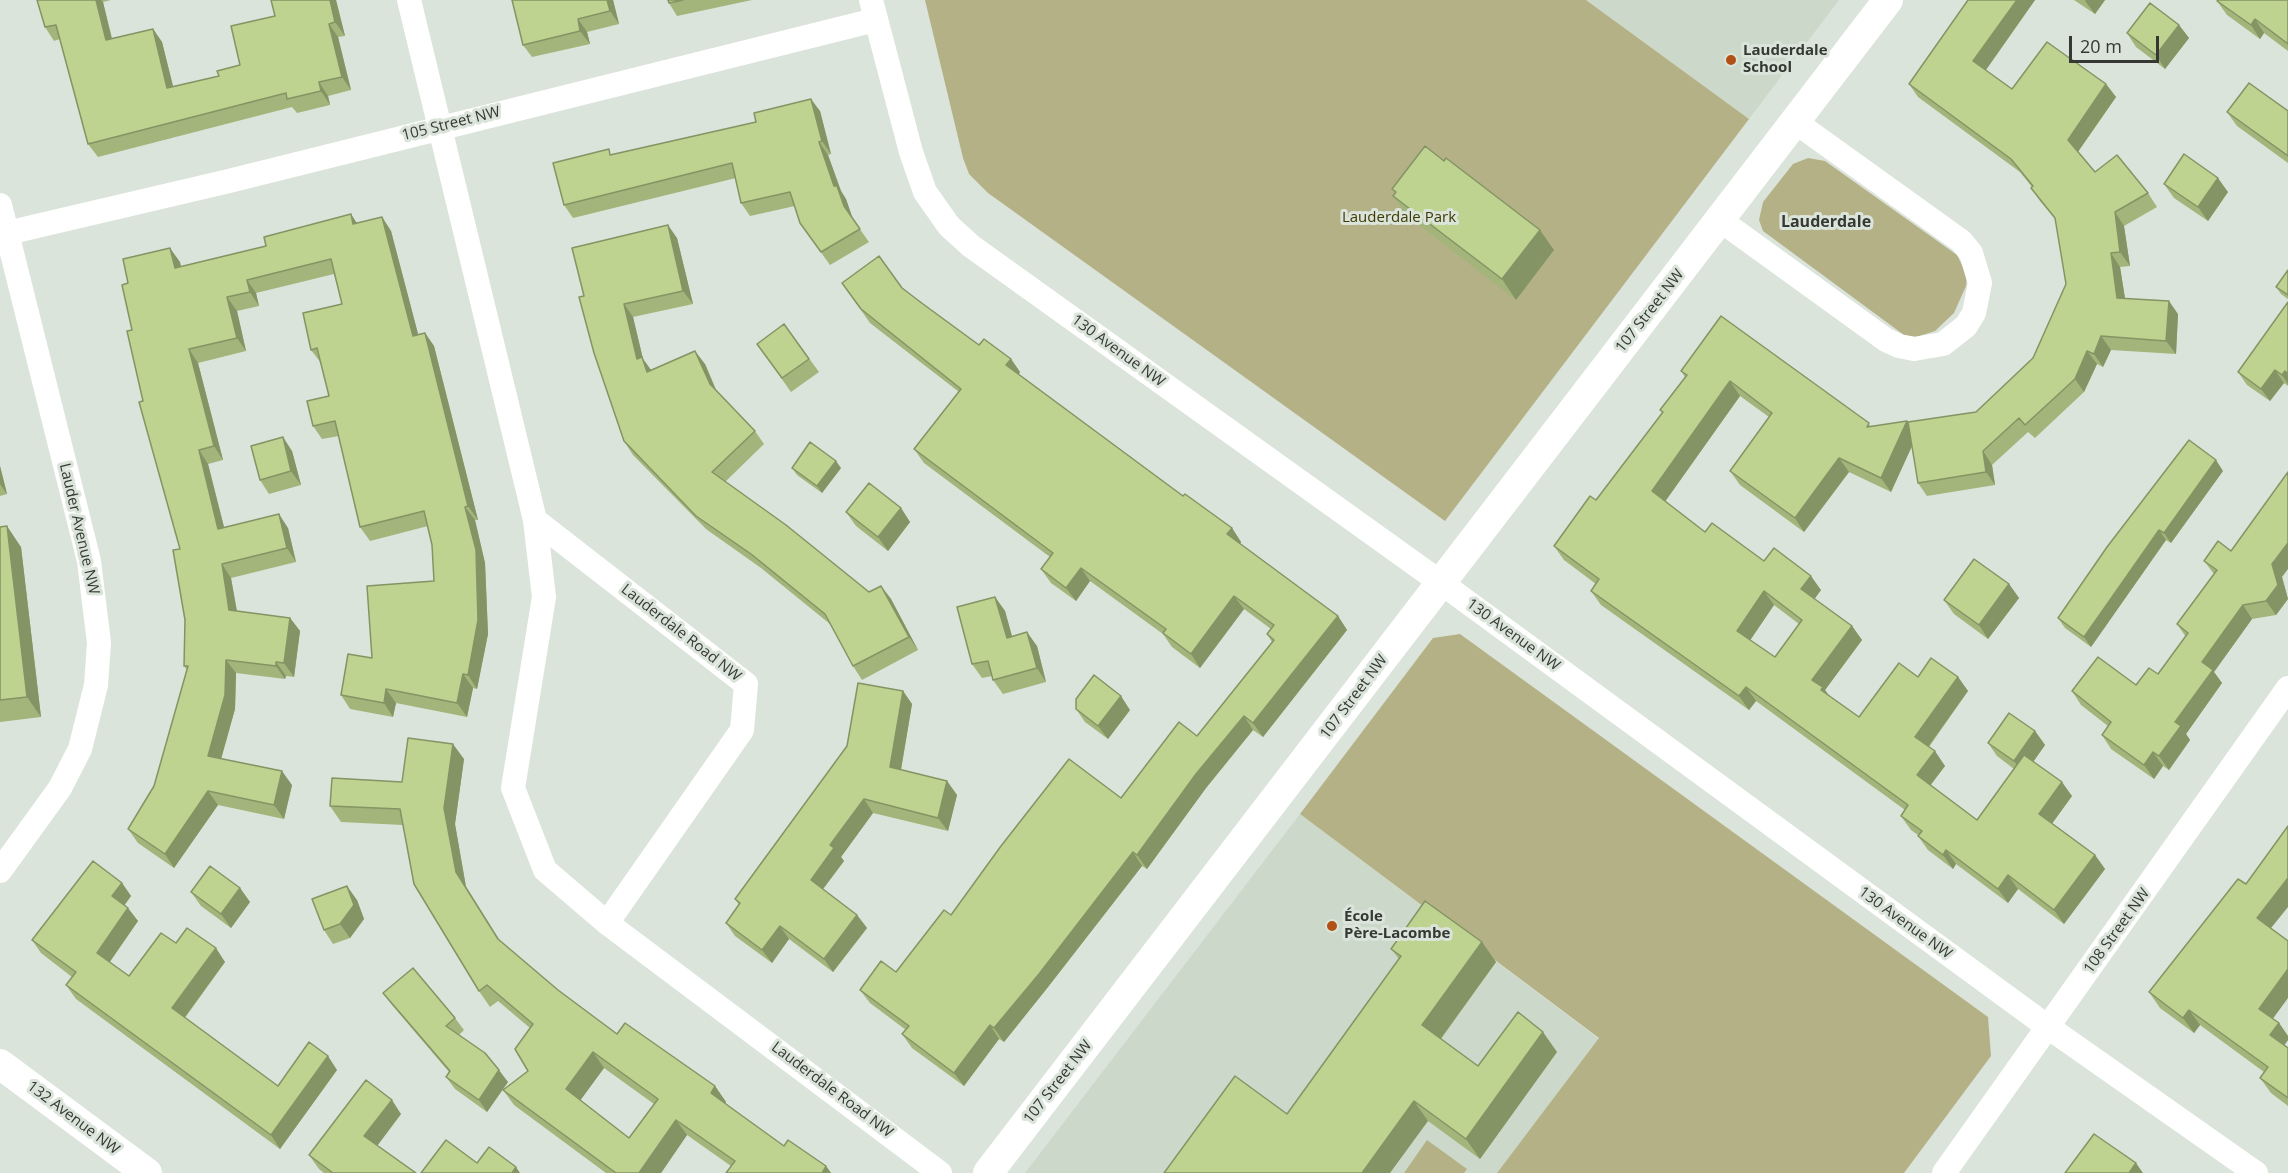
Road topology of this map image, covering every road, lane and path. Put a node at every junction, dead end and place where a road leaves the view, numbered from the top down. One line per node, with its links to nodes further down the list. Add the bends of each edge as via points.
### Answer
1 (409, 0): 5 (street, Lauderdale Road NW)
2 (1888, 0): 4 (street, 107 Street NW)
3 (873, 10): 5 (street, 105 Street NW); 10 (street, 130 Avenue NW, via 917,172 949,226 971,246)
4 (1794, 121): 7 (street, 107 Street NW); 7 (street, via 1961,241 1971,254 1980,283 1974,313 1966,326 1943,344 1914,349 1899,346)
5 (441, 127): 8 (street, 105 Street NW); 9 (street, Lauderdale Road NW)
6 (0, 205): 8 (street, Lauder Avenue NW)
7 (1720, 220): 10 (street, 107 Street NW)
8 (7, 233): 12 (street, Lauder Avenue NW, via 89,561 99,643 96,685 80,749 60,789)
9 (535, 520): 13 (street, Lauderdale Road NW, via 544,597 513,788 545,870); 13 (street, Lauderdale Road NW, via 746,684 742,730)
10 (1440, 582): 14 (street, 130 Avenue NW); 18 (street, 107 Street NW)
11 (2288, 688): 14 (street, 108 Street NW)
12 (0, 871)
13 (607, 923): 17 (street, Lauderdale Road NW)
14 (2048, 1028): 19 (street, 108 Street NW); 20 (street, 130 Avenue NW)
15 (0, 1064): 16 (street, 132 Avenue NW)
16 (147, 1173)
17 (940, 1173)
18 (988, 1173)
19 (1944, 1173)
20 (2256, 1173)

